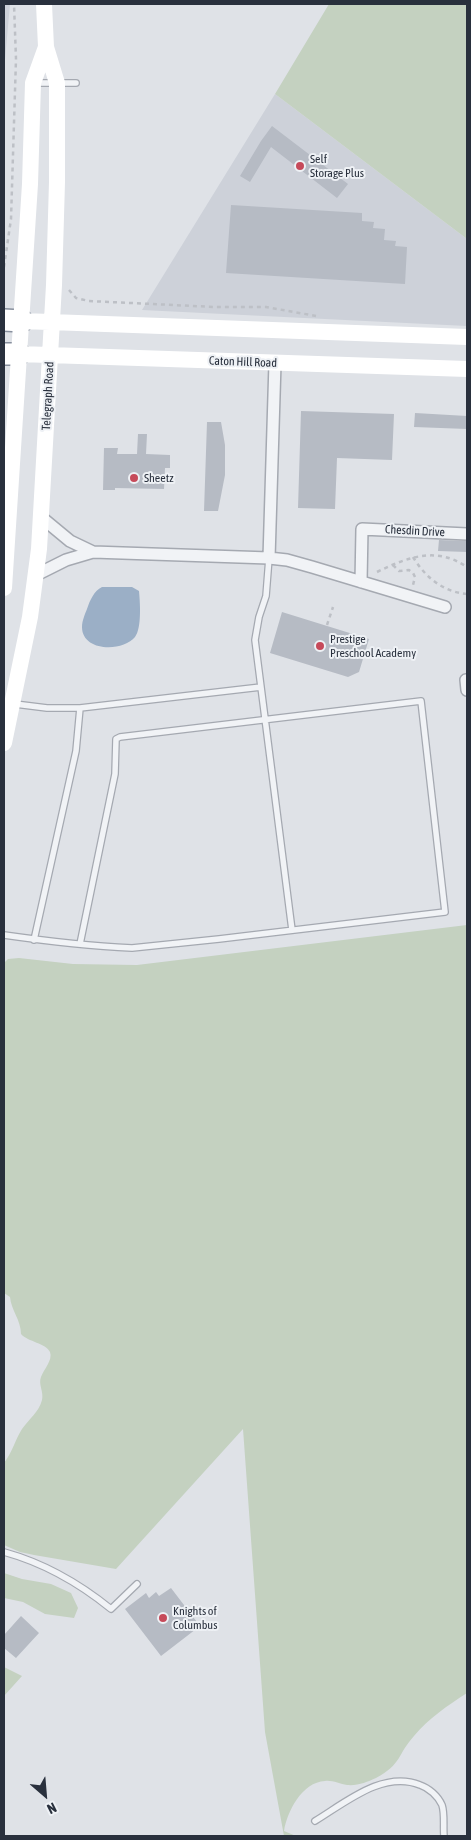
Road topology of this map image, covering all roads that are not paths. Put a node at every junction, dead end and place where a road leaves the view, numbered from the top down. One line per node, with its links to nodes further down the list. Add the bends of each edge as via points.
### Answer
1 (44, 4): 2 (main road, Telegraph Road)
2 (46, 47): 3 (main road, Telegraph Road); 4 (main road, Telegraph Road)
3 (33, 83): 4 (lane); 6 (main road, Telegraph Road, via 30,184)
4 (56, 83): 5 (lane); 7 (main road, Telegraph Road, via 56,246)
5 (76, 83)
6 (13, 321): 7 (main road); 9 (main road, Telegraph Road)
7 (52, 322): 8 (main road); 10 (main road, Telegraph Road)
8 (467, 337)
9 (12, 354): 10 (main road, Caton Hill Road); 19 (main road, Telegraph Road)
10 (50, 356): 11 (main road, Caton Hill Road); 13 (main road, Telegraph Road)
11 (275, 363): 12 (main road, Caton Hill Road); 16 (street)
12 (467, 369)
13 (41, 518): 15 (street, via 70,541); 17 (main road, Telegraph Road)
14 (467, 534): 18 (street, Chesdin Drive, via 362,529)
15 (93, 552): 16 (street); 17 (street, via 66,560)
16 (269, 558): 18 (street, via 287,560); 21 (lane, via 266,596 255,640)
17 (36, 575): 22 (main road, Telegraph Road, via 30,617)
18 (361, 582): 20 (street)
19 (4, 588)
20 (445, 607)
21 (261, 687): 23 (lane); 24 (lane)
22 (8, 703): 23 (lane); 25 (main road, Telegraph Road)
23 (80, 708): 28 (lane, via 76,751)
24 (265, 719): 26 (lane); 26 (lane, via 421,701 445,912); 29 (lane, via 116,739 115,774)
25 (4, 743)
26 (292, 930): 29 (lane, via 132,948)
27 (4, 935): 28 (lane)
28 (34, 940): 29 (lane)
29 (80, 944)
30 (4, 1552): 31 (lane, via 59,1573 111,1610)
31 (137, 1584)
32 (315, 1821): 33 (lane, via 381,1783 413,1782 432,1792 442,1806)
33 (444, 1836)

